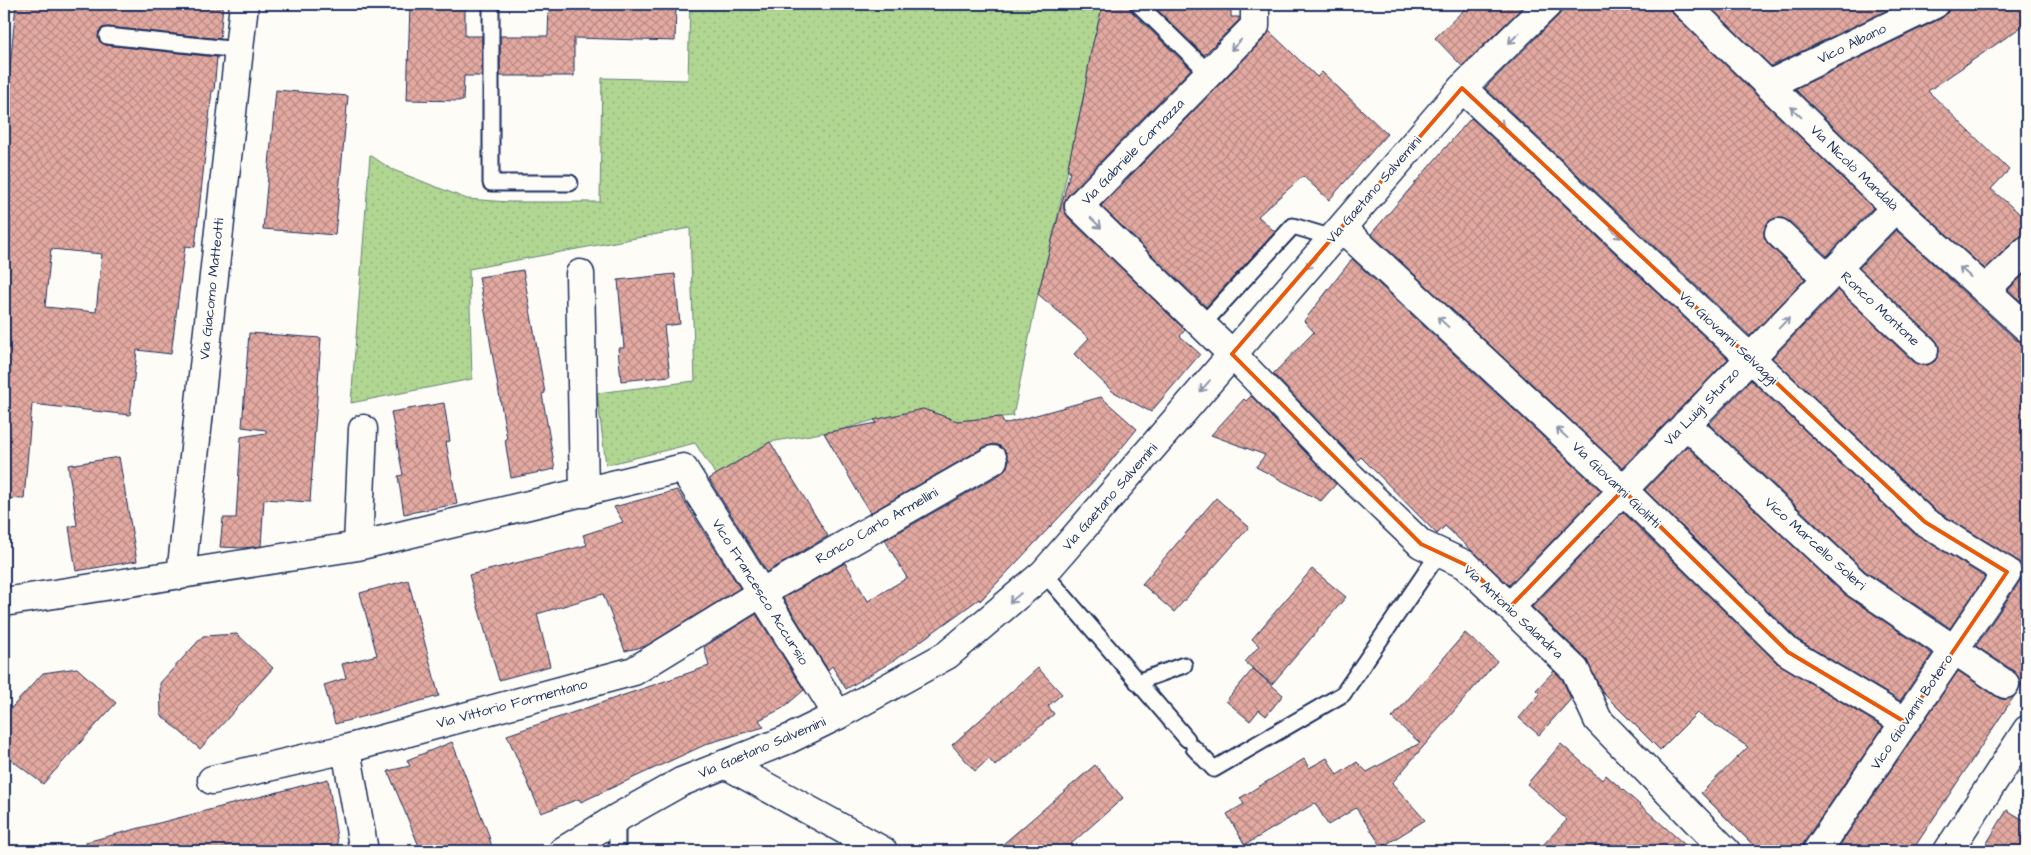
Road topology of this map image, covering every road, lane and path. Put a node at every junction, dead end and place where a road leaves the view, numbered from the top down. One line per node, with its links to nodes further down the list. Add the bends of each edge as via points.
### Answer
1 (244, 4): 9 (street, Via Giacomo Matteotti)
2 (490, 4): 13 (lane, via 491,183)
3 (1138, 4): 10 (lane)
4 (1255, 4): 10 (street, Via Gabriele Carnazza, one-way to 10, via 1255,26)
5 (1548, 4): 12 (street, Via Gaetano Salvemini, one-way to 12)
6 (1685, 4): 11 (street, Via Nicolò Mandalà)
7 (1935, 4): 11 (street, Vico Albano)
8 (107, 36): 9 (lane)
9 (239, 50): 35 (street, Via Giacomo Matteotti)
10 (1209, 73): 21 (street, Via Gabriele Carnazza, one-way to 21, via 1079,206)
11 (1768, 84): 14 (street, Via Nicolò Mandalà, one-way to 11)
12 (1462, 88): 15 (street, Via Gaetano Salvemini); 25 (street, Via Giovanni Selvaggi, one-way to 25)
13 (570, 183)
14 (1895, 208): 18 (street, Via Luigi Sturzo); 20 (street, Via Nicolò Mandalà, one-way to 14)
15 (1337, 233): 21 (lane, via 1293,226); 24 (street, Via Gaetano Salvemini, one-way to 24); 29 (street, Via Giovanni Giolitti, one-way to 15)
16 (1779, 233): 18 (street, Ronco Montone)
17 (2027, 250): 20 (street)
18 (1832, 273): 23 (street, Ronco Montone); 25 (street, Via Luigi Sturzo, one-way to 18)
19 (580, 274): 30 (street)
20 (1985, 290): 22 (street, Via Nicolò Mandalà)
21 (1202, 325): 24 (street, Via Gabriele Carnazza)
22 (2027, 328)
23 (1924, 350)
24 (1232, 354): 32 (street, Via Antonio Salandra, via 1350,476 1421,544); 34 (street, Via Gaetano Salvemini, one-way to 34)
25 (1750, 358): 26 (street, Via Luigi Sturzo); 33 (street, Via Giovanni Selvaggi, via 1925,522)
26 (1686, 424): 29 (street, Via Luigi Sturzo); 39 (street, Vico Marcello Soleri, via 1854,583)
27 (363, 429): 31 (street)
28 (993, 460): 36 (street, Ronco Carlo Armellini)
29 (1623, 490): 38 (street, Via Luigi Sturzo); 44 (street, Via Giovanni Giolitti, via 1788,652)
30 (584, 493): 31 (street); 36 (street, Vico Francesco Accursio, via 683,468)
31 (358, 546): 35 (street)
32 (1439, 553): 38 (street, Via Antonio Salandra, via 1466,565); 41 (lane, via 1343,694 1214,769)
33 (2006, 572): 39 (street, Vico Giovanni Botero)
34 (1044, 573): 41 (lane); 43 (street, Via Gaetano Salvemini, one-way to 43, via 947,655)
35 (181, 575): 37 (street)
36 (761, 593): 43 (street, Vico Francesco Accursio); 46 (street, Via Vittorio Formentano, via 634,671)
37 (4, 602)
38 (1510, 607): 54 (street, Via Antonio Salandra, via 1575,670 1598,720)
39 (1954, 649): 42 (street, Vico Marcello Soleri); 44 (street, Vico Giovanni Botero)
40 (1184, 665): 41 (lane)
41 (1137, 682)
42 (2005, 684)
43 (838, 715): 47 (street, Via Gaetano Salvemini, via 789,739)
44 (1905, 722): 55 (street, Vico Giovanni Botero)
45 (2027, 730): 56 (street)
46 (346, 749): 48 (street, Via Vittorio Formentano); 50 (street)
47 (725, 764): 49 (street, Via Gaetano Salvemini, via 681,782); 53 (street)
48 (212, 780)
49 (617, 818): 51 (street, Via Gaetano Salvemini); 52 (lane)
50 (364, 851)
51 (563, 851)
52 (617, 851)
53 (883, 851)
54 (1726, 851)
55 (1817, 851)
56 (1948, 851)

